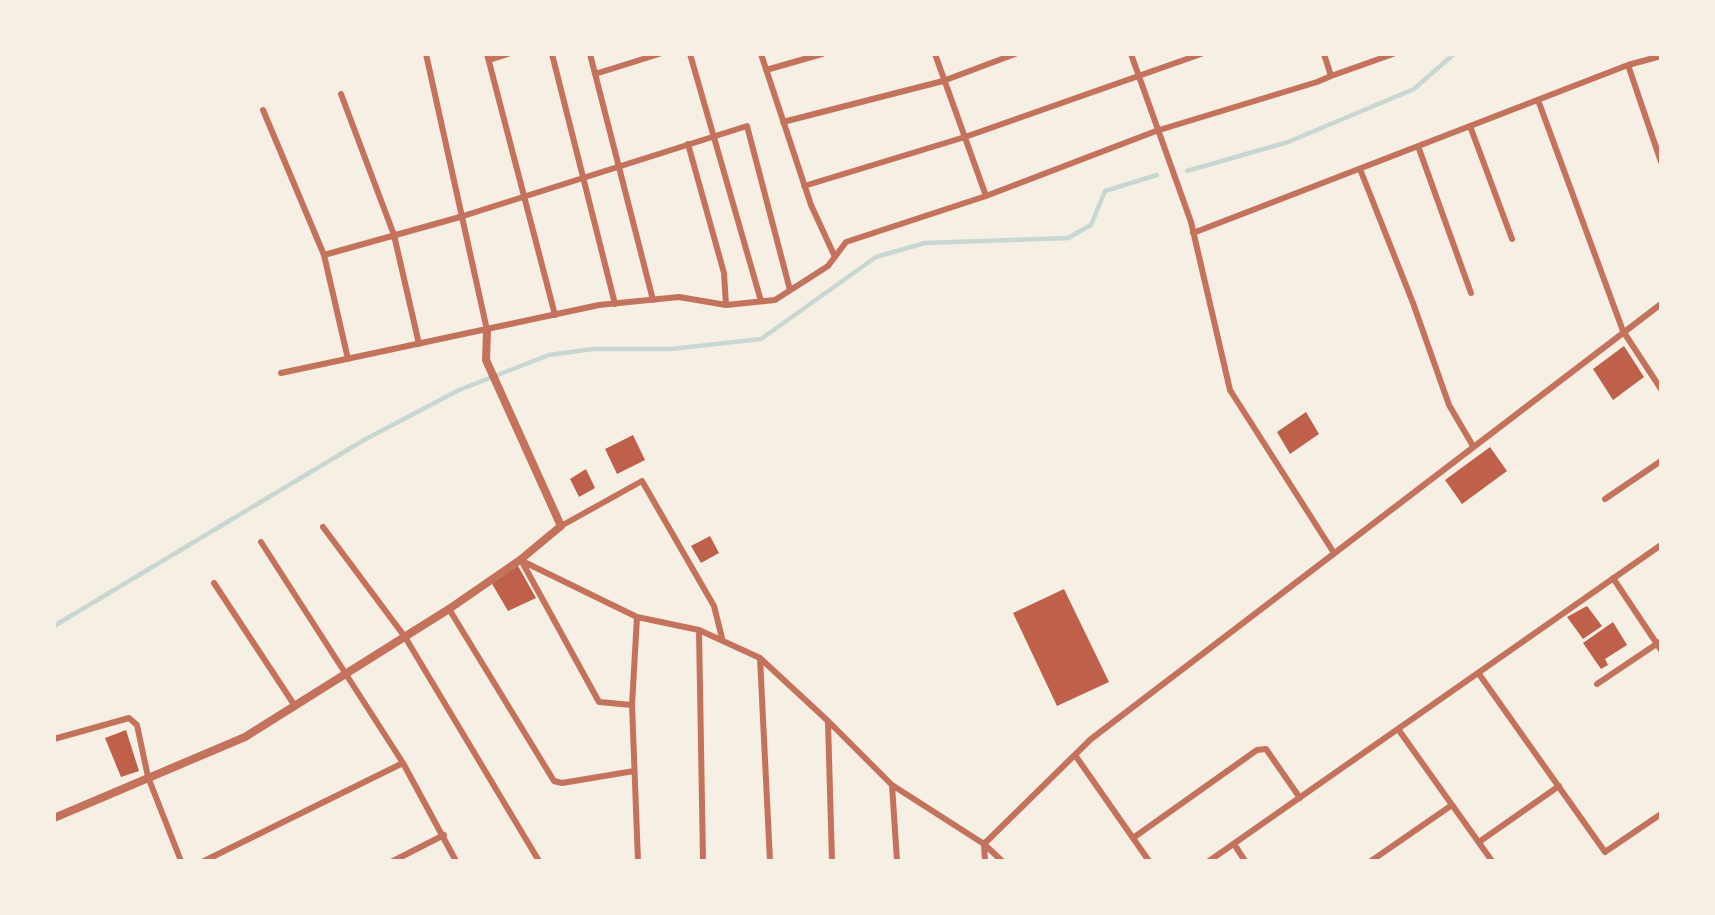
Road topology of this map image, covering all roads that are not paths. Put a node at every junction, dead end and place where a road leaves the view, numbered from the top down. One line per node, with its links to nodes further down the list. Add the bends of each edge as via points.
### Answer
1 (426, 54): 40 (street)
2 (508, 54): 16 (street)
3 (552, 54): 36 (street)
4 (590, 54): 19 (street)
5 (659, 54): 19 (street)
6 (690, 54): 29 (street)
7 (761, 54): 18 (street)
8 (822, 54): 18 (street)
9 (935, 54): 22 (street)
10 (1016, 54): 22 (street)
11 (1131, 54): 20 (street)
12 (1201, 54): 20 (street)
13 (1324, 54): 21 (street)
14 (1393, 54): 21 (street)
15 (1661, 56): 17 (street)
16 (488, 57): 38 (street)
17 (1628, 65): 24 (street); 33 (street)
18 (766, 70): 26 (street)
19 (595, 74): 34 (street)
20 (1138, 76): 28 (street); 30 (street)
21 (1331, 76): 28 (street)
22 (944, 81): 26 (street); 30 (street)
23 (341, 94): 42 (street)
24 (1538, 100): 27 (street); 55 (street)
25 (263, 110): 44 (street)
26 (783, 122): 37 (street)
27 (1470, 126): 32 (street); 43 (street)
28 (1156, 131): 39 (street); 41 (street)
29 (714, 136): 31 (street); 46 (street, via 747,126); 49 (street)
30 (965, 137): 37 (street); 39 (street)
31 (688, 144): 34 (street); 52 (street, via 724,273)
32 (1418, 146): 35 (street); 47 (street)
33 (1661, 162)
34 (618, 165): 36 (street); 48 (street)
35 (1360, 169): 41 (street); 60 (street, via 1449,405)
36 (583, 178): 38 (street); 50 (street)
37 (804, 186): 45 (street)
38 (524, 196): 40 (street); 53 (street)
39 (986, 196): 45 (street, via 846,242)
40 (460, 217): 42 (street); 54 (street)
41 (1193, 233): 67 (street, via 1230,390)
42 (394, 235): 44 (street); 56 (street)
43 (1512, 239)
44 (324, 255): 57 (street)
45 (835, 257): 46 (street, via 828,266)
46 (790, 290): 49 (street, via 775,300)
47 (1471, 293)
48 (653, 300): 50 (street); 52 (street, via 679,297)
49 (761, 301): 52 (street)
50 (615, 304): 53 (street)
51 (1661, 304): 55 (street)
52 (726, 305)
53 (555, 315): 54 (street)
54 (487, 330): 56 (street); 63 (street, via 486,360)
55 (1623, 331): 59 (street); 60 (street)
56 (419, 344): 57 (street)
57 (348, 359): 58 (street)
58 (281, 373)
59 (1661, 389)
60 (1473, 446): 67 (street)
61 (1661, 461): 62 (street)
62 (1605, 499)
63 (561, 526): 68 (street); 75 (street, via 642,481 714,606)
64 (324, 527): 74 (street)
65 (261, 542): 78 (street)
66 (1661, 545): 69 (street)
67 (1334, 553): 86 (street)
68 (520, 560): 71 (street); 72 (street); 81 (street, via 599,702)
69 (1613, 578): 76 (street); 79 (street)
70 (214, 583): 82 (street)
71 (449, 609): 74 (street); 88 (street, via 554,781)
72 (637, 617): 73 (street); 81 (street)
73 (699, 630): 75 (street); 107 (street)
74 (405, 637): 78 (street); 105 (street)
75 (722, 638): 77 (street)
76 (1660, 645): 80 (street)
77 (760, 658): 83 (street); 108 (street)
78 (346, 674): 82 (street); 87 (street)
79 (1479, 674): 84 (street); 91 (street)
80 (1597, 684)
81 (632, 705): 88 (street)
82 (295, 706): 89 (street, via 245,737)
83 (828, 721): 90 (street); 109 (street)
84 (1398, 729): 92 (street); 93 (street)
85 (54, 739): 89 (street, via 129,718 137,725)
86 (1075, 755): 97 (street); 99 (street)
87 (403, 763): 96 (street); 102 (street)
88 (634, 771): 106 (street)
89 (148, 777): 95 (street); 101 (street)
90 (892, 785): 99 (street); 110 (street)
91 (1559, 786): 94 (street, via 1605,852); 98 (street)
92 (1300, 798): 97 (street, via 1266,749 1257,750); 100 (street)
93 (1452, 805): 98 (street); 116 (street)
94 (1661, 814)
95 (54, 818)
96 (444, 835): 103 (street); 104 (street)
97 (1133, 838): 113 (street)
98 (1479, 842): 117 (street)
99 (984, 844): 111 (street); 112 (street)
100 (1234, 844): 114 (street); 115 (street)
101 (180, 861)
102 (204, 861)
103 (393, 861)
104 (456, 861)
105 (539, 861)
106 (638, 861)
107 (703, 861)
108 (771, 861)
109 (832, 861)
110 (897, 861)
111 (985, 861)
112 (1002, 861)
113 (1149, 861)
114 (1209, 861)
115 (1245, 861)
116 (1371, 861)
117 (1492, 861)

